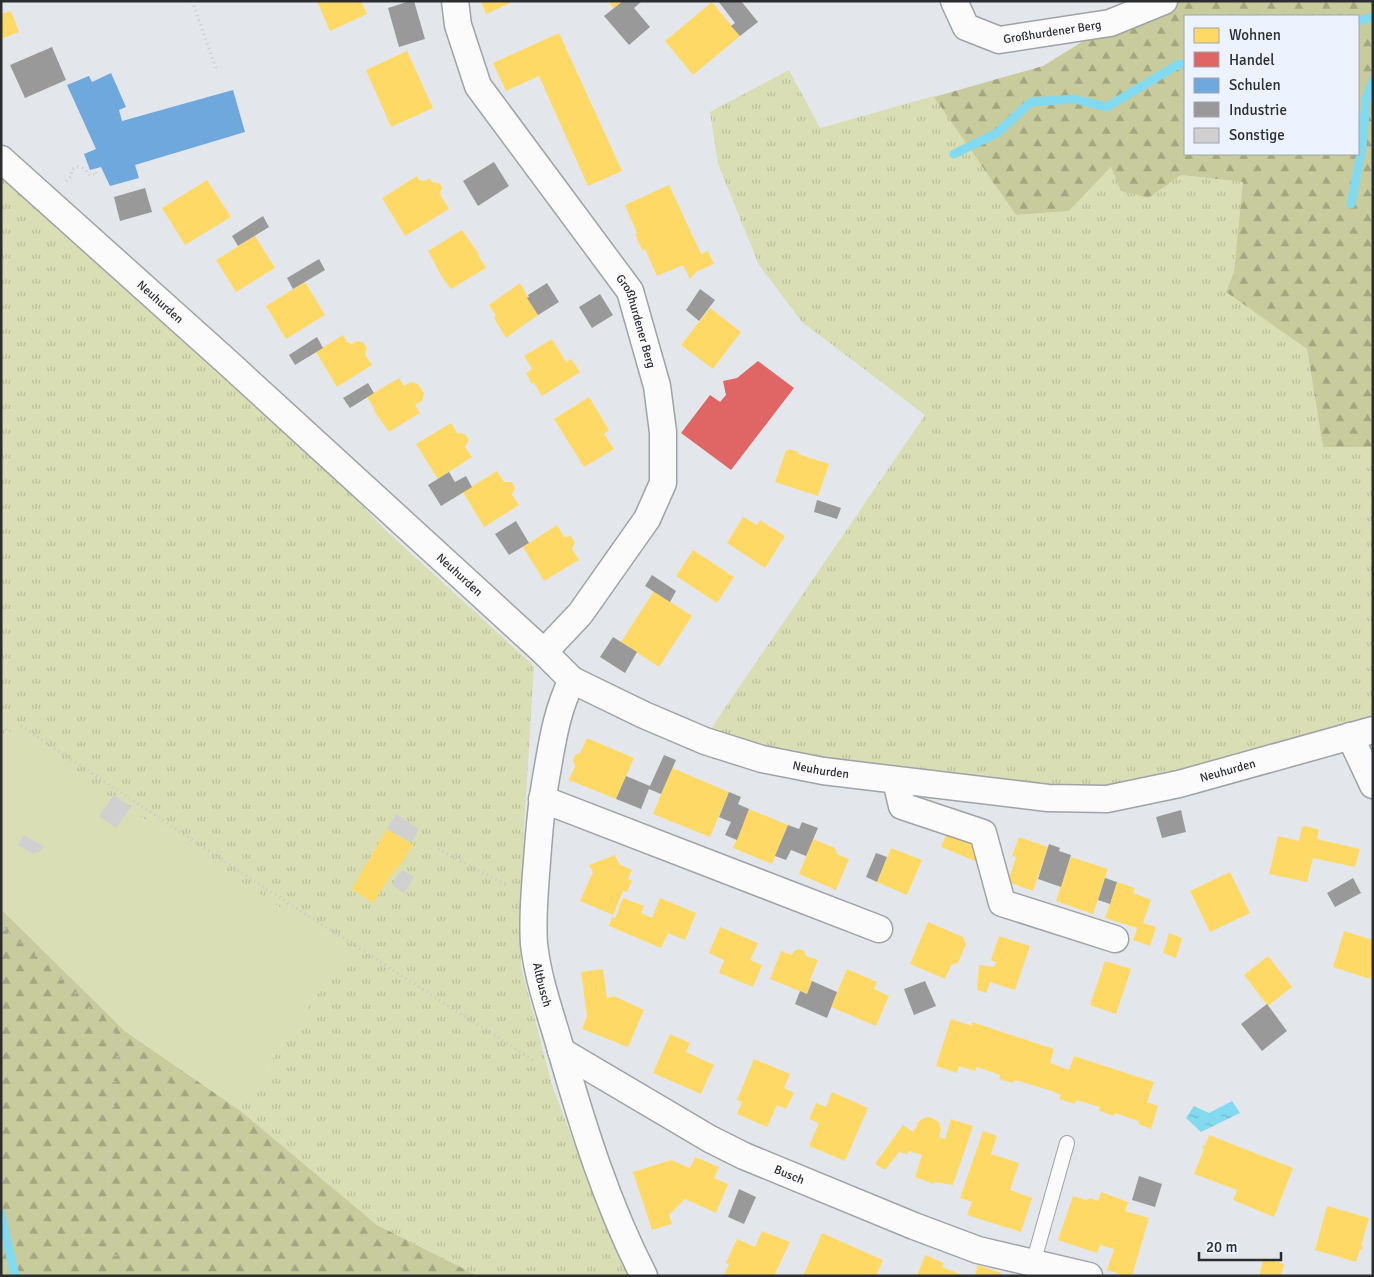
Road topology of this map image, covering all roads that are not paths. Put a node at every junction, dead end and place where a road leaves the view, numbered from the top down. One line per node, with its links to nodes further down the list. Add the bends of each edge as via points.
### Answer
1 (455, 1): 5 (street, Großhurdener Berg, via 458,25 478,86 630,291 657,386 663,432 663,483 647,520 580,614)
2 (954, 1): 3 (street, Großhurdener Berg, via 966,28 1000,40 1110,23)
3 (1164, 1)
4 (1, 160): 5 (street, Neuhurden)
5 (544, 652): 6 (street, Neuhurden)
6 (572, 680): 8 (street, Neuhurden, via 644,715 714,744 762,759); 10 (street, Altbusch, via 556,718)
7 (1362, 733): 8 (street, Neuhurden, via 1179,784 1106,799 1048,798); 9 (street, Neuhurden)
8 (896, 781): 12 (street, via 902,806 983,833 1002,903)
9 (1373, 785)
10 (542, 799): 11 (street); 13 (street, Altbusch, via 534,943 543,990)
11 (880, 929)
12 (1115, 939)
13 (561, 1051): 15 (street, Busch, via 744,1156 914,1226); 16 (street, Altbusch, via 594,1160 627,1243)
14 (1067, 1143): 15 (lane)
15 (1032, 1269): 17 (street, Busch)
16 (644, 1276)
17 (1089, 1276)

